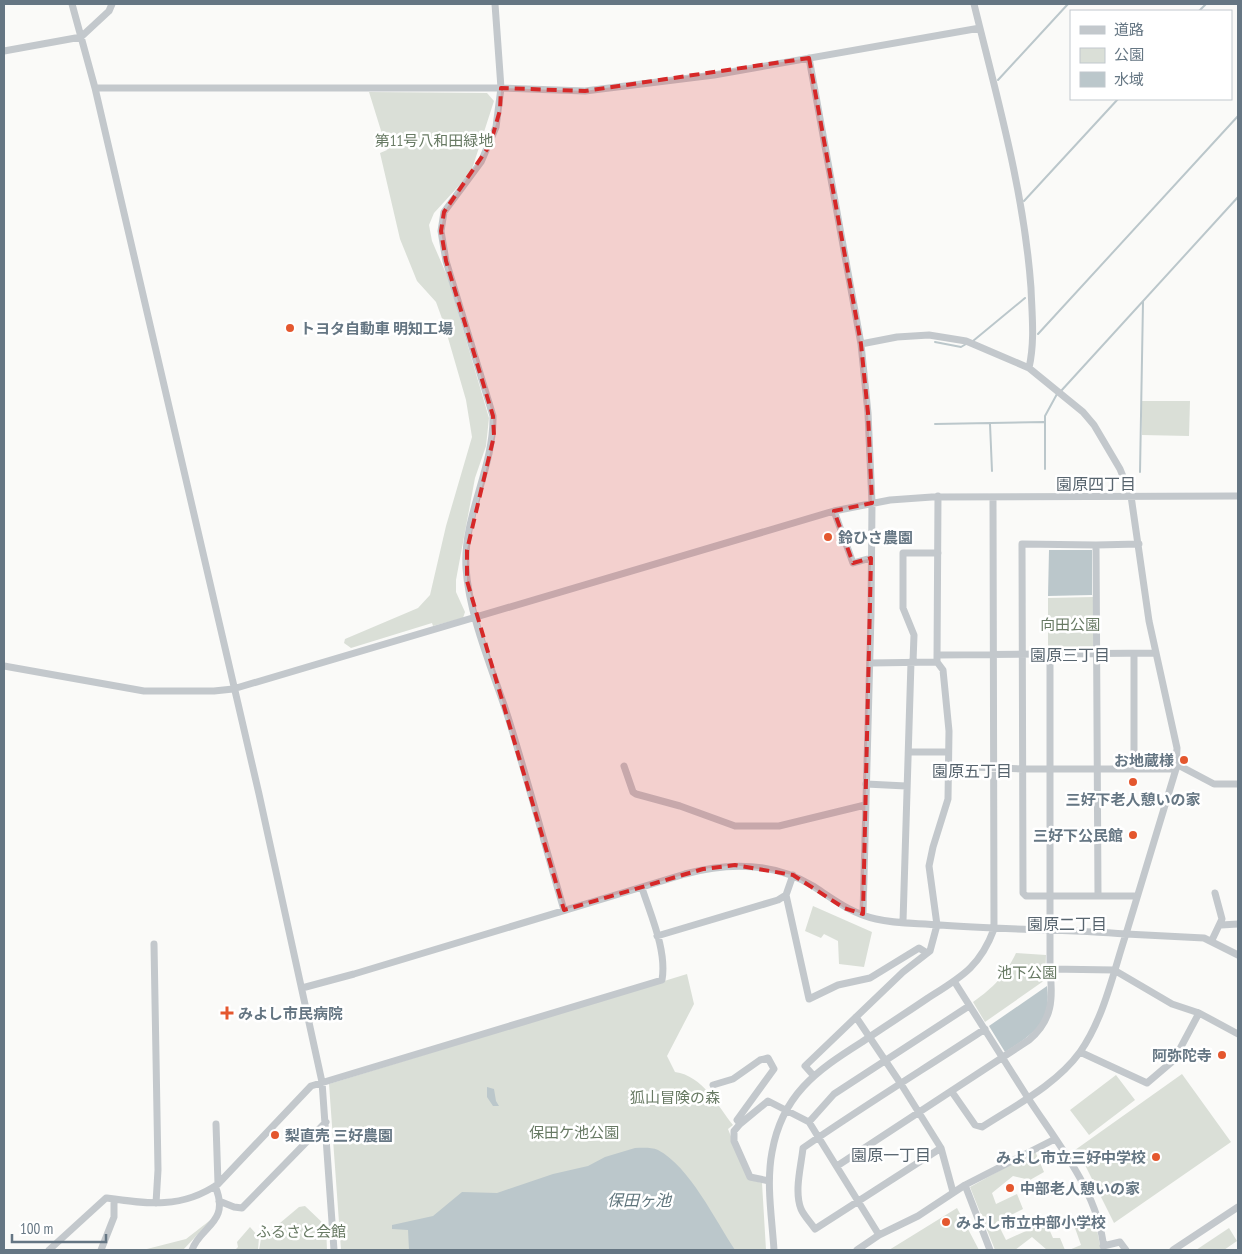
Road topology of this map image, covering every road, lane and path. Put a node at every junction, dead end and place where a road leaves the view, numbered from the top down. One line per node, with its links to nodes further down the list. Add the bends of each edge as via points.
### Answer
1 (72, 4): 6 (street)
2 (112, 4): 6 (street)
3 (495, 4): 10 (street)
4 (974, 4): 5 (street)
5 (980, 28): 8 (street); 12 (street, via 1016,178 1027,242 1034,348)
6 (81, 37): 7 (street); 9 (street)
7 (4, 52)
8 (809, 58): 10 (street, via 687,79 585,91); 11 (street)
9 (95, 88): 10 (street); 34 (street)
10 (501, 88): 23 (street, via 500,110 490,145 482,162 444,212 441,231 446,261 493,416 494,436 466,550 467,582)
11 (861, 344): 12 (street, via 929,335 966,341); 17 (street)
12 (1029, 368): 14 (street, via 1083,412 1094,425 1120,469)
13 (938, 496): 16 (street); 17 (street); 21 (street)
14 (1131, 496): 15 (street); 16 (street); 19 (street)
15 (1238, 496)
16 (993, 497): 25 (street)
17 (872, 503): 18 (street); 22 (street)
18 (834, 511): 22 (street, via 853,563); 23 (street)
19 (1139, 544): 20 (street); 24 (street, via 1142,582)
20 (1096, 545): 26 (street, via 1022,544); 28 (street)
21 (938, 552): 30 (street); 31 (street, via 903,554 903,608 914,635)
22 (871, 558): 32 (street)
23 (476, 618): 34 (street); 56 (street)
24 (1155, 653): 29 (street); 39 (street, via 1174,730)
25 (994, 654): 26 (street); 30 (street); 41 (street)
26 (1023, 654): 27 (street); 43 (street)
27 (1050, 654): 28 (street); 44 (street)
28 (1096, 654): 29 (street); 42 (street)
29 (1134, 654): 40 (street)
30 (938, 659): 31 (street); 36 (street, via 949,730)
31 (912, 662): 32 (street); 35 (street)
32 (870, 663): 45 (street)
33 (4, 666): 34 (street, via 144,691)
34 (233, 688): 73 (street)
35 (909, 752): 36 (street); 47 (street)
36 (948, 752): 38 (street)
37 (624, 766): 48 (street, via 636,794 735,826 779,826)
38 (948, 766): 41 (street); 60 (street, via 948,799 929,866)
39 (1176, 766): 40 (street); 46 (street, via 1214,784); 55 (street)
40 (1134, 767): 42 (street)
41 (994, 768): 43 (street); 63 (street)
42 (1096, 768): 44 (street); 54 (street)
43 (1023, 769): 44 (street); 53 (street, via 1023,893 1026,896)
44 (1051, 769): 53 (street)
45 (866, 784): 47 (street); 48 (street)
46 (1238, 784)
47 (906, 786): 58 (street)
48 (865, 805): 57 (street)
49 (793, 875): 50 (street, via 755,866 727,866 703,869); 52 (street); 57 (street, via 844,908)
50 (642, 888): 56 (street); 65 (street)
51 (1216, 893): 61 (street, via 1221,908)
52 (786, 895): 65 (street); 68 (street, via 809,999 838,985 870,978 919,948)
53 (1051, 895): 54 (street); 62 (street)
54 (1098, 895): 55 (street)
55 (1138, 896): 64 (street)
56 (564, 910): 73 (street)
57 (863, 914): 58 (street, via 874,919)
58 (903, 922): 60 (street)
59 (1238, 924): 61 (street)
60 (937, 925): 63 (street); 68 (street)
61 (1221, 925): 66 (street)
62 (1050, 928): 63 (street); 64 (street); 70 (street)
63 (994, 929): 72 (street, via 978,962)
64 (1126, 934): 66 (street); 71 (street)
65 (657, 936): 84 (street, via 664,969 662,980)
66 (1212, 940): 69 (street)
67 (154, 944): 106 (street)
68 (927, 953): 76 (street)
69 (1238, 955)
70 (1050, 969): 71 (street); 81 (street, via 1053,995 1047,1020 1029,1040)
71 (1114, 970): 75 (street, via 1172,1004); 80 (street, via 1094,1028)
72 (954, 981): 74 (street); 79 (street)
73 (302, 988): 84 (street)
74 (970, 1006): 77 (street); 82 (street)
75 (1199, 1013): 78 (street); 80 (street, via 1174,1060 1147,1083)
76 (856, 1017): 79 (street); 83 (street, via 805,1066)
77 (985, 1029): 81 (street); 86 (street)
78 (1238, 1034)
79 (870, 1036): 82 (street); 83 (street)
80 (1080, 1052): 88 (street, via 1065,1069)
81 (1003, 1058): 87 (street); 88 (street)
82 (886, 1060): 86 (street); 92 (street, via 834,1094)
83 (813, 1075): 89 (street)
84 (322, 1082): 91 (street); 100 (street, via 311,1086)
85 (713, 1084): 94 (street, via 733,1079 768,1058 774,1069 737,1120)
86 (901, 1084): 90 (street); 95 (street)
87 (952, 1092): 88 (street, via 974,1125 979,1127); 90 (street)
88 (1027, 1098): 96 (street)
89 (786, 1110): 92 (street); 94 (street, via 768,1101); 99 (street, via 772,1152)
90 (920, 1112): 97 (street); 98 (street)
91 (326, 1122): 104 (street, via 242,1208); 113 (street)
92 (809, 1122): 95 (street)
93 (216, 1124): 100 (street)
94 (740, 1124): 99 (street, via 734,1131 734,1141 750,1177)
95 (818, 1138): 98 (street); 105 (street, via 803,1148 798,1182 801,1210 815,1228)
96 (1055, 1139): 101 (street); 109 (street, via 1064,1150 1096,1214)
97 (941, 1148): 102 (street); 105 (street)
98 (837, 1166): 105 (street)
99 (769, 1181): 114 (street)
100 (217, 1185): 104 (street); 106 (street, via 184,1201)
101 (965, 1185): 102 (street); 116 (street)
102 (953, 1192): 108 (street, via 918,1216)
103 (114, 1199): 106 (street); 110 (street, via 106,1198); 111 (street, via 114,1217)
104 (220, 1201): 112 (street, via 216,1218)
105 (859, 1201): 108 (street)
106 (156, 1203)
107 (1238, 1207): 118 (street)
108 (879, 1236): 115 (street)
109 (1104, 1248): 117 (street, via 1120,1242)
110 (49, 1250)
111 (101, 1250)
112 (192, 1250)
113 (334, 1250)
114 (774, 1250)
115 (858, 1250)
116 (990, 1250)
117 (1126, 1250)
118 (1173, 1250)

